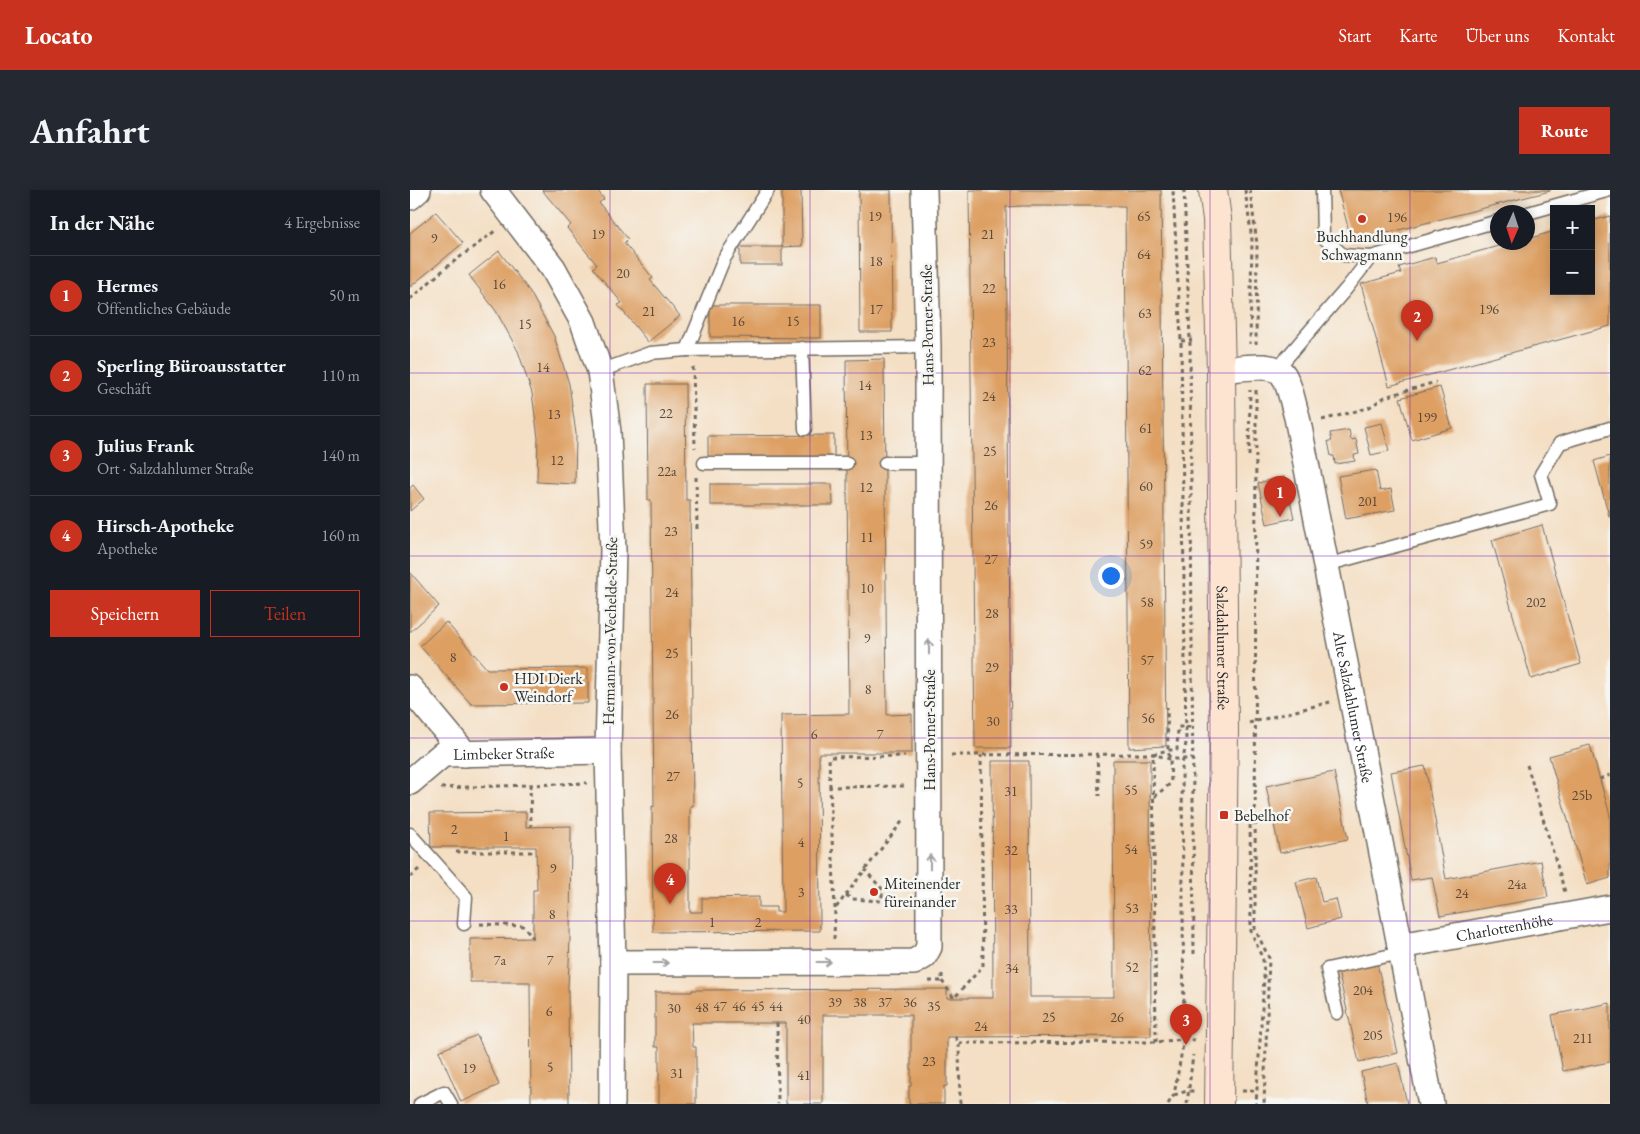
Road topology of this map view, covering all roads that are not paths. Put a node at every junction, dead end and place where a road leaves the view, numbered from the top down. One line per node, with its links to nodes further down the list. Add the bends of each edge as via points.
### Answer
1 (418, 190): 8 (street)
2 (493, 190): 17 (street, Hermann-von-Vechelde-Straße, via 553,268 583,322)
3 (768, 190): 14 (lane, via 724,259)
4 (924, 190): 12 (street, Hans-Porner-Straße)
5 (1213, 190): 16 (main road, Salzdahlumer Straße, via 1217,219)
6 (1322, 190): 11 (lane, via 1323,237 1342,255)
7 (1610, 190): 9 (lane)
8 (410, 197)
9 (1535, 211)
10 (1490, 224): 11 (lane)
11 (1371, 256): 15 (lane, via 1341,296)
12 (928, 347): 13 (lane); 22 (street, Hans-Porner-Straße)
13 (802, 348): 14 (lane); 19 (lane)
14 (690, 350): 17 (lane, via 650,353)
15 (1261, 368): 16 (street); 24 (street, Alte Salzdahlumer Straße, via 1285,376)
16 (1221, 370): 38 (main road, Salzdahlumer Straße, via 1224,739)
17 (600, 371): 26 (street, Hermann-von-Vechelde-Straße, via 608,432 613,550)
18 (1610, 428): 24 (lane, via 1560,443 1541,474 1550,504)
19 (805, 429)
20 (847, 463): 23 (lane)
21 (885, 463): 22 (lane)
22 (928, 463): 33 (street, Hans-Porner-Straße, one-way to 22, via 914,962 930,947)
23 (700, 466)
24 (1326, 565): 32 (street, Alte Salzdahlumer Straße)
25 (410, 688): 27 (street)
26 (608, 751): 27 (street, Limbeker Straße); 33 (street, Hermann-von-Vechelde-Straße)
27 (465, 754): 28 (street, Limbeker Straße, via 443,754)
28 (410, 782)
29 (410, 834): 31 (lane, via 466,896)
30 (1610, 908): 32 (street, Charlottenhöhe)
31 (464, 924)
32 (1401, 950): 34 (lane, via 1328,969); 39 (street, Alte Salzdahlumer Straße)
33 (612, 963): 37 (street, Hermann-von-Vechelde-Straße)
34 (1337, 1013)
35 (420, 1104): 36 (lane, via 444,1092)
36 (451, 1104)
37 (612, 1104)
38 (1219, 1104)
39 (1430, 1104)

